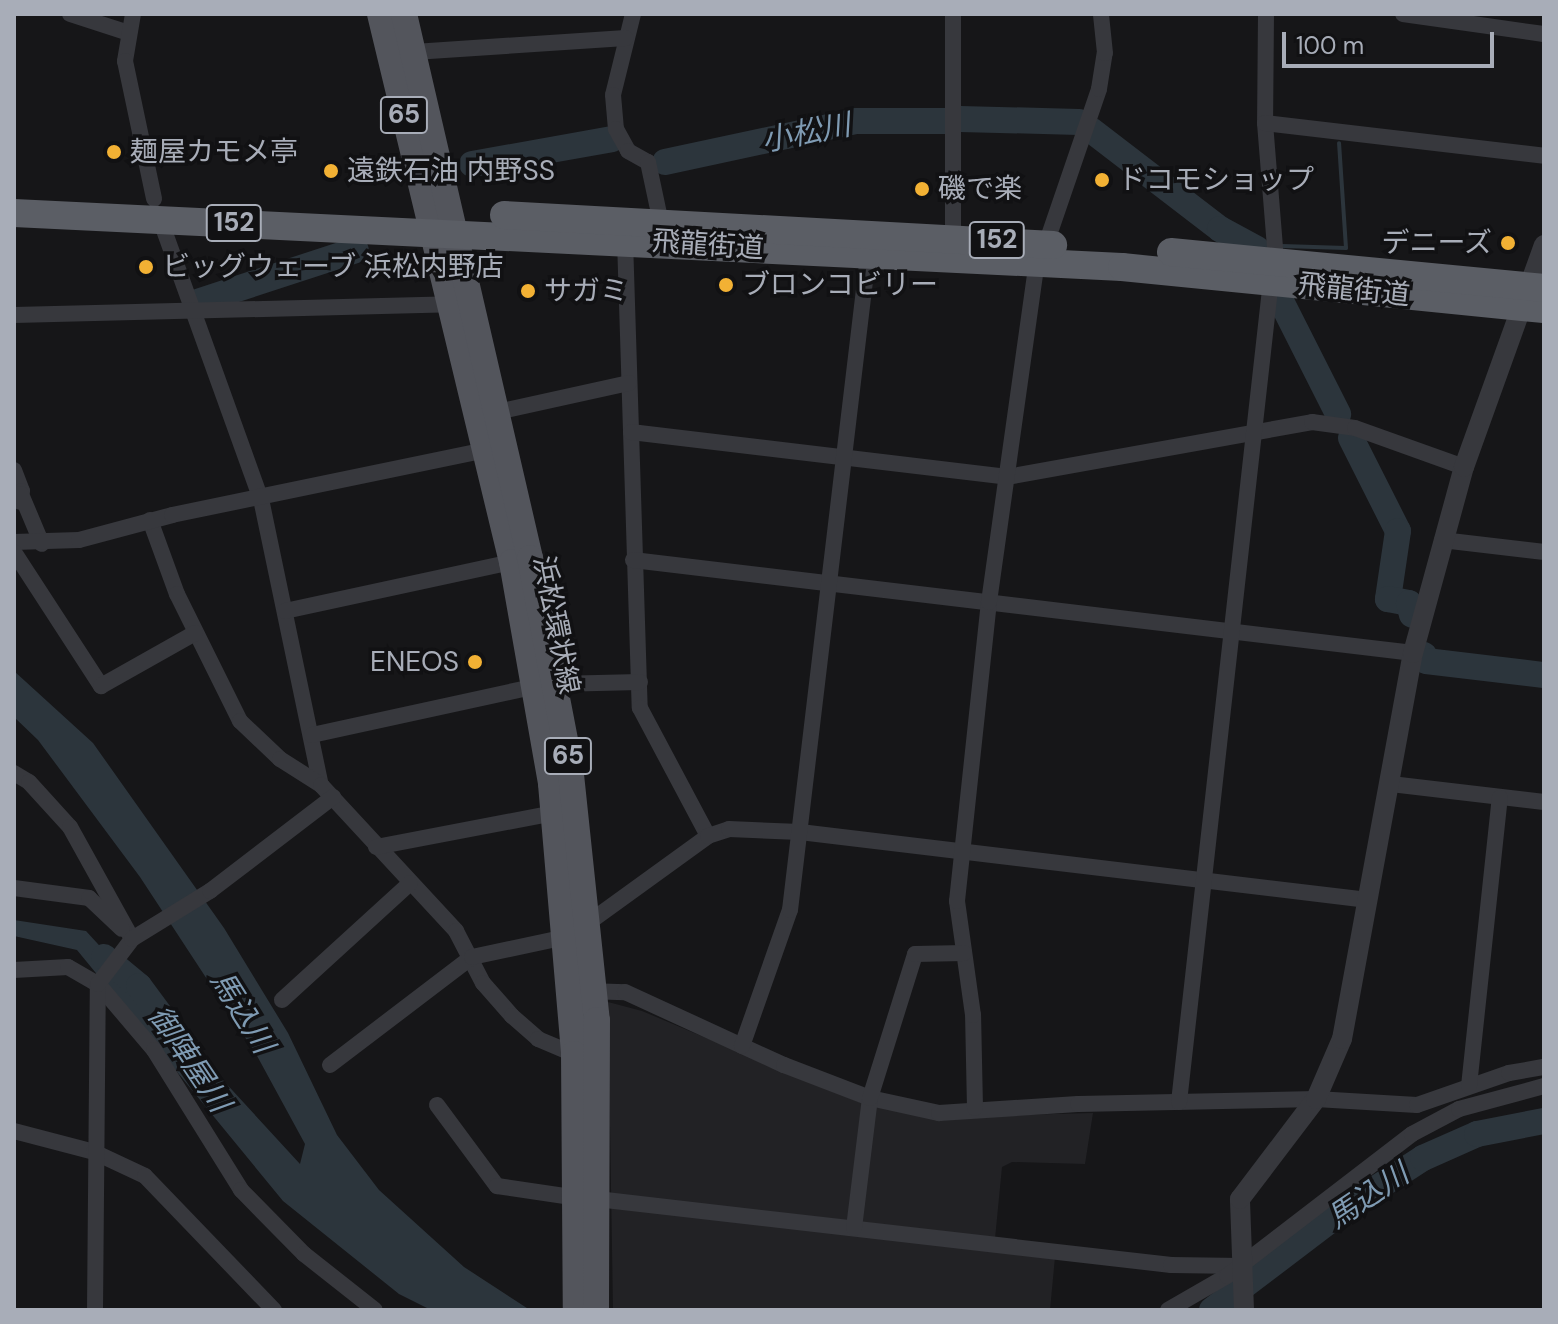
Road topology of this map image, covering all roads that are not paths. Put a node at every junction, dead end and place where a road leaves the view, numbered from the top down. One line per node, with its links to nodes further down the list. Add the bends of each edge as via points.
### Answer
1 (70, 14): 10 (street)
2 (133, 14): 10 (street)
3 (380, 14): 19 (main road, 浜松環状線 / 65)
4 (404, 14): 13 (main road, 浜松環状線 / 65)
5 (633, 14): 12 (street)
6 (953, 14): 21 (street)
7 (1101, 14): 24 (street, via 1105,53 1099,89)
8 (1266, 14): 14 (street)
9 (1403, 14): 11 (street)
10 (126, 32): 17 (street, via 125,61)
11 (1544, 34)
12 (626, 38): 13 (street); 20 (street, via 613,95 616,129 628,151 648,162)
13 (414, 52): 19 (main road, 浜松環状線 / 65)
14 (1265, 123): 15 (street); 26 (street)
15 (1544, 156)
16 (14, 194): 17 (highway, 飛龍街道 / 152)
17 (157, 209): 18 (highway, 飛龍街道 / 152); 19 (highway, 飛龍街道 / 152); 29 (street)
18 (14, 213)
19 (442, 223): 20 (highway, 飛龍街道 / 152); 22 (highway, 飛龍街道 / 152); 28 (main road, 浜松環状線 / 65); 32 (main road, 浜松環状線 / 65)
20 (661, 223): 21 (highway, 飛龍街道 / 152)
21 (953, 238): 24 (highway, 飛龍街道 / 152)
22 (625, 240): 25 (highway, 飛龍街道 / 152); 31 (street)
23 (1544, 245): 27 (street)
24 (1041, 253): 25 (highway, 飛龍街道 / 152); 26 (highway, 飛龍街道 / 152); 39 (street)
25 (868, 256): 36 (street)
26 (1273, 270): 27 (highway, 飛龍街道 / 152); 34 (street)
27 (1536, 298): 37 (street)
28 (451, 304): 29 (street, via 287,312); 35 (main road, 浜松環状線 / 65)
29 (194, 308): 30 (street, via 93,317); 40 (street)
30 (14, 315)
31 (629, 383): 32 (street); 33 (street)
32 (497, 412): 57 (main road, 浜松環状線 / 65)
33 (631, 432): 36 (street); 48 (street)
34 (1255, 432): 37 (street, via 1312,422 1355,428); 39 (street); 53 (street)
35 (485, 450): 40 (street); 49 (main road, 浜松環状線 / 65)
36 (845, 459): 39 (street); 50 (street)
37 (1464, 467): 43 (street)
38 (14, 470): 41 (street)
39 (1007, 477): 51 (street)
40 (261, 499): 42 (street); 52 (street)
41 (18, 500): 45 (street)
42 (150, 520): 45 (street, via 79,540); 54 (street)
43 (1442, 540): 47 (street); 55 (street)
44 (14, 542): 45 (street)
45 (42, 544)
46 (14, 552): 54 (street, via 101,686)
47 (1544, 552)
48 (633, 560): 50 (street); 56 (street)
49 (512, 562): 52 (street); 57 (main road, 浜松環状線 / 65)
50 (832, 583): 51 (street); 66 (street)
51 (989, 602): 53 (street); 69 (street)
52 (285, 611): 58 (street)
53 (1232, 631): 55 (street); 70 (street)
54 (195, 633): 61 (street, via 240,721 280,759)
55 (1413, 653): 60 (street)
56 (640, 682): 57 (street); 67 (street, via 640,708)
57 (546, 685): 58 (street); 65 (main road, 浜松環状線 / 65); 74 (main road, 浜松環状線 / 65)
58 (312, 735): 61 (street)
59 (14, 773): 75 (street, via 70,827)
60 (1391, 784): 63 (street); 73 (street)
61 (321, 785): 62 (street)
62 (333, 797): 68 (street); 75 (street, via 210,891)
63 (1500, 798): 64 (street); 86 (street)
64 (1544, 802)
65 (555, 813): 68 (street); 74 (main road, 浜松環状線 / 65)
66 (800, 832): 67 (street, via 729,829); 69 (street); 82 (street, via 790,910)
67 (708, 836): 74 (street)
68 (376, 847): 71 (street)
69 (961, 852): 70 (street); 76 (street, via 957,901)
70 (1205, 878): 73 (street); 90 (street)
71 (410, 883): 77 (street, via 456,931); 81 (street)
72 (14, 888): 75 (street, via 89,898)
73 (1368, 900): 89 (street, via 1342,1039)
74 (577, 930): 77 (street); 80 (main road, 浜松環状線 / 65)
75 (137, 936): 79 (street)
76 (964, 953): 88 (street, via 915,954); 92 (street, via 973,1015)
77 (472, 957): 83 (street, via 488,992 512,1016 538,1039); 84 (street)
78 (14, 970): 79 (street, via 68,967)
79 (98, 984): 94 (street); 100 (street, via 154,1050 241,1190 304,1254)
80 (583, 991): 82 (street, via 625,992); 83 (main road, 浜松環状線 / 65); 95 (main road, 浜松環状線 / 65)
81 (282, 1000)
82 (742, 1046): 88 (street)
83 (574, 1054): 95 (main road, 浜松環状線 / 65)
84 (330, 1065)
85 (1544, 1067): 86 (street)
86 (1469, 1086): 89 (street, via 1417,1105)
87 (1544, 1086): 97 (street, via 1459,1109 1412,1134)
88 (870, 1098): 92 (street, via 939,1113); 96 (street)
89 (1316, 1099): 90 (street); 97 (street, via 1240,1199)
90 (1179, 1102): 92 (street)
91 (437, 1105): 95 (street, via 497,1186)
92 (975, 1108)
93 (14, 1131): 94 (street)
94 (94, 1152): 98 (street); 99 (street, via 145,1176)
95 (587, 1199): 96 (street); 101 (main road, 浜松環状線 / 65); 102 (main road, 浜松環状線 / 65)
96 (854, 1228): 97 (street, via 1171,1265)
97 (1241, 1266): 103 (street); 104 (street)
98 (95, 1310)
99 (274, 1310)
100 (375, 1310)
101 (576, 1310)
102 (596, 1310)
103 (1168, 1310)
104 (1244, 1310)

